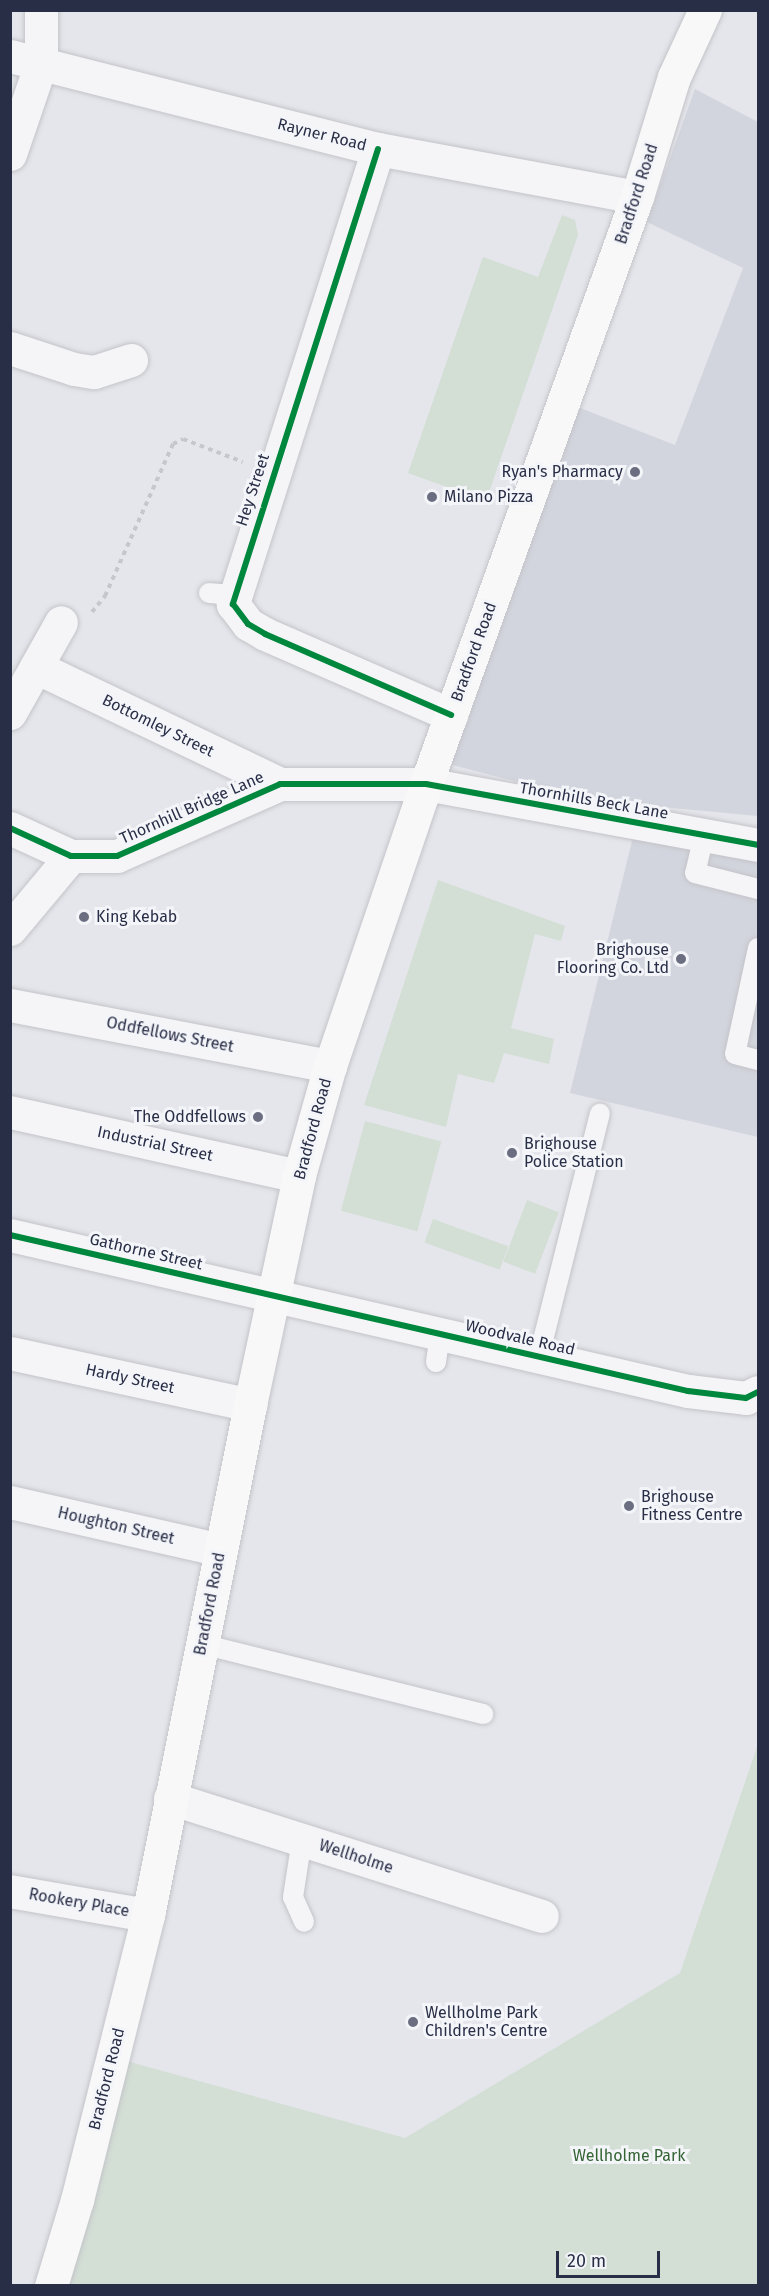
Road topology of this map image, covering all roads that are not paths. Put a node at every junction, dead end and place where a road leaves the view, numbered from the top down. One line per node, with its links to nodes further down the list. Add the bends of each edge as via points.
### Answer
1 (41, 10): 3 (street)
2 (705, 10): 6 (main road, Bradford Road, via 674,77)
3 (26, 59): 4 (street, Rayner Road); 5 (street)
4 (378, 149): 6 (street, Rayner Road); 12 (street, Hey Street, via 273,473 221,594 236,612 265,634)
5 (10, 154)
6 (637, 197): 12 (main road, Bradford Road)
7 (10, 348): 8 (street, via 94,372)
8 (131, 360)
9 (61, 622): 10 (street)
10 (36, 667): 11 (street); 13 (street, Bottomley Street)
11 (10, 713)
12 (452, 716): 14 (main road, Bradford Road)
13 (280, 784): 14 (street, Thornhill Bridge Lane); 18 (street, Thornhill Bridge Lane, via 117,856)
14 (426, 784): 16 (street, Thornhills Beck Lane); 24 (main road, Bradford Road)
15 (10, 828): 18 (street, Thornhill Bridge Lane)
16 (704, 835): 17 (street, Thornhills Beck Lane); 19 (lane, via 695,873)
17 (759, 845)
18 (71, 856): 20 (street)
19 (759, 889)
20 (10, 929)
21 (759, 948): 23 (lane, via 735,1054)
22 (10, 1005): 24 (street, Oddfellows Street)
23 (759, 1060)
24 (330, 1066): 27 (main road, Bradford Road)
25 (10, 1112): 27 (street, Industrial Street)
26 (600, 1114): 31 (lane)
27 (299, 1176): 29 (main road, Bradford Road)
28 (10, 1235): 29 (street, Gathorne Street)
29 (276, 1295): 31 (street, Woodvale Road, via 438,1347); 33 (main road, Bradford Road)
30 (10, 1353): 33 (street, Hardy Street)
31 (539, 1356): 32 (street, Woodvale Road, via 688,1391 746,1398)
32 (759, 1392)
33 (250, 1405): 35 (main road, Bradford Road)
34 (10, 1503): 35 (street, Houghton Street)
35 (221, 1550): 36 (main road, Bradford Road)
36 (202, 1644): 37 (lane); 38 (main road, Bradford Road)
37 (483, 1714)
38 (170, 1798): 39 (street, Wellholme); 41 (main road, Bradford Road)
39 (302, 1839): 42 (street, Wellholme); 43 (lane, via 293,1897)
40 (10, 1891): 41 (street, Rookery Place)
41 (148, 1915): 44 (main road, Bradford Road, via 77,2200)
42 (542, 1916)
43 (304, 1922)
44 (51, 2286)

